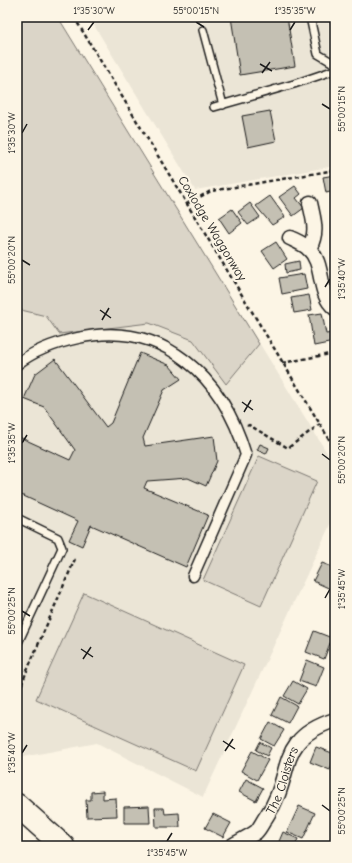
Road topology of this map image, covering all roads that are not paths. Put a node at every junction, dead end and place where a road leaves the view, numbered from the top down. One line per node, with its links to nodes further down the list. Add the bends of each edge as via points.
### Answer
1 (310, 17): 3 (lane, via 318,54)
2 (202, 30): 5 (lane)
3 (335, 64)
4 (335, 70): 5 (lane)
5 (223, 104): 6 (lane)
6 (214, 107)
7 (310, 204): 9 (street, via 315,229)
8 (290, 238): 9 (street)
9 (309, 249): 10 (street, via 316,260 326,296)
10 (335, 308)
11 (17, 364): 13 (street, via 31,354 58,342 95,334 121,333 149,340 178,354 200,373 227,408 239,430 246,455)
12 (17, 518): 14 (lane, via 58,538 62,548)
13 (193, 576)
14 (17, 645)
15 (335, 720): 18 (street, The Cloisters, via 316,726 297,742 288,758 283,780 271,810 256,831)
16 (17, 805): 17 (main road)
17 (63, 846)
18 (232, 846)

